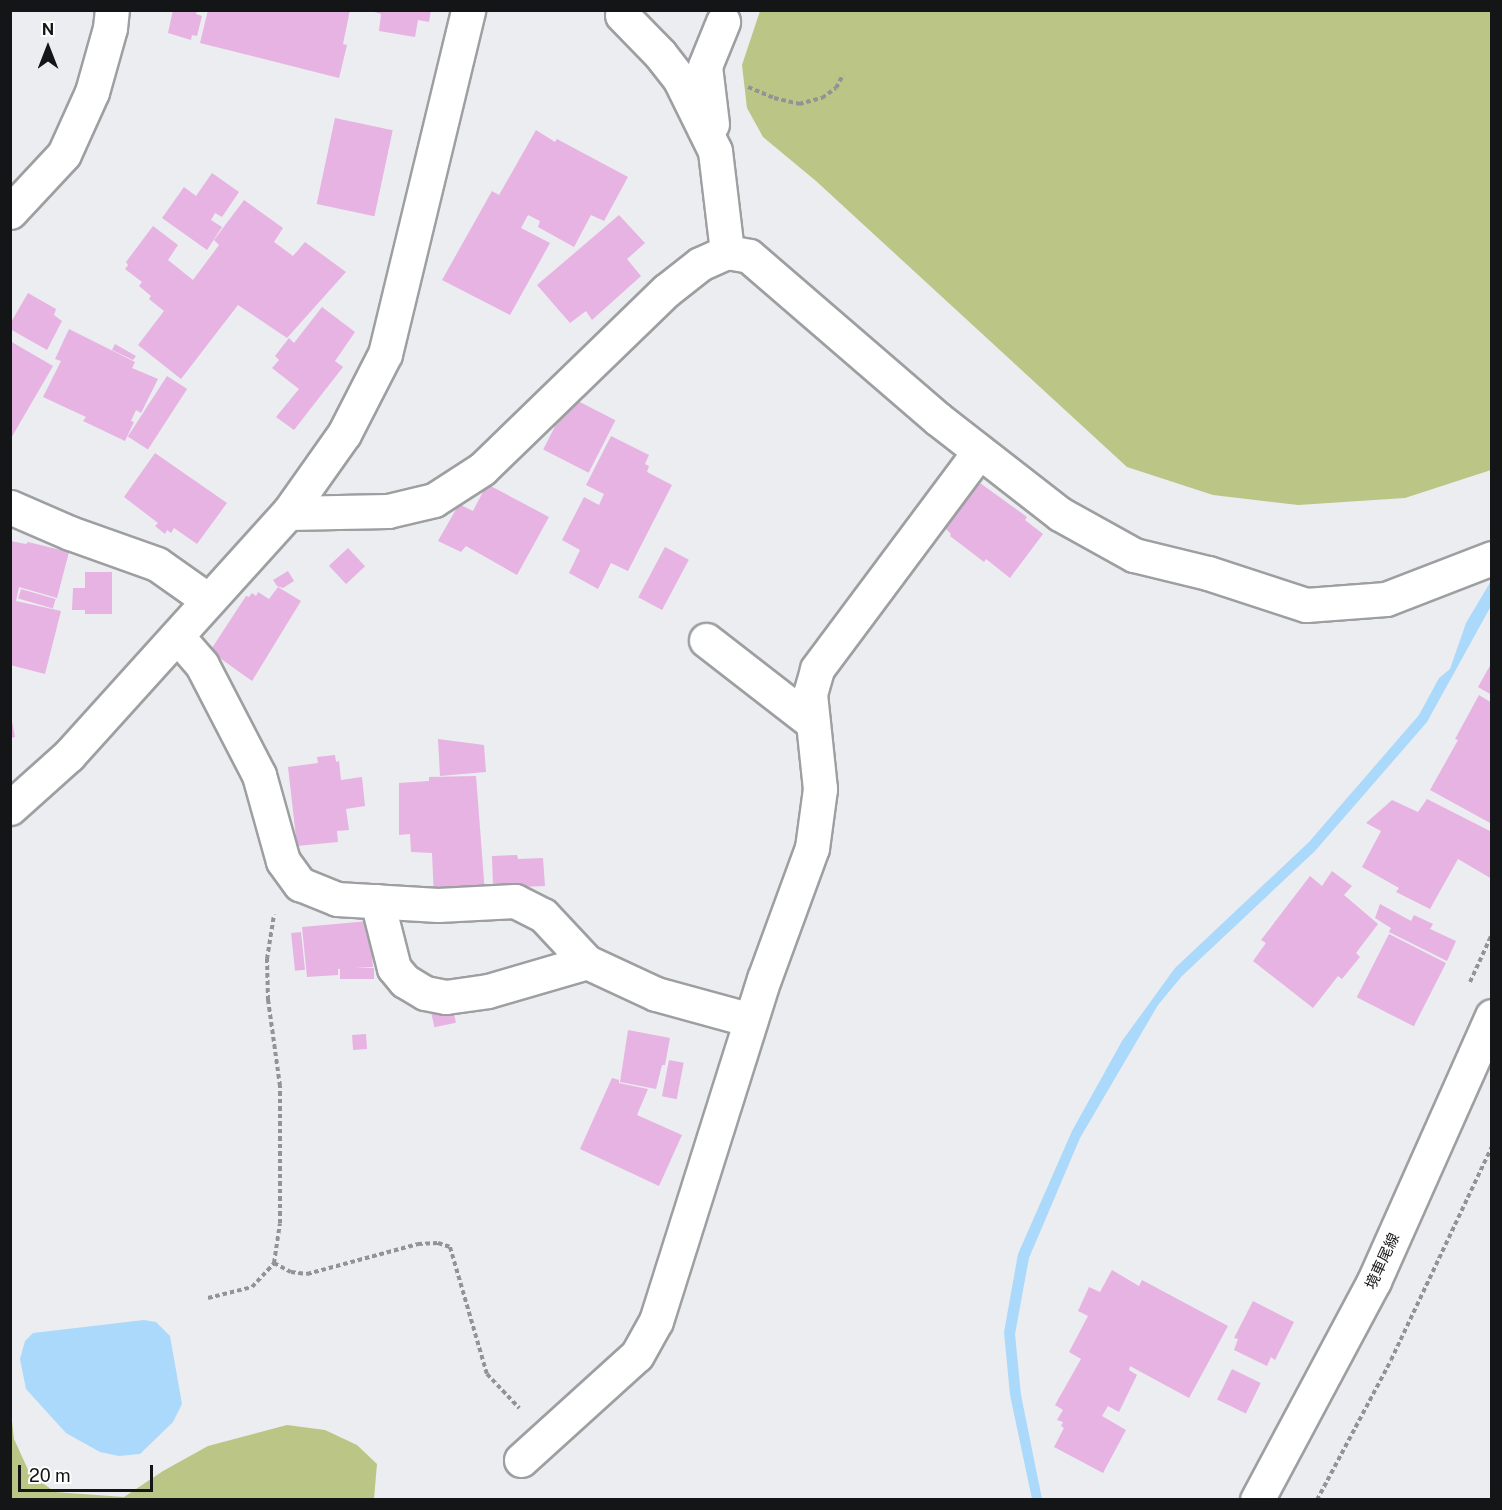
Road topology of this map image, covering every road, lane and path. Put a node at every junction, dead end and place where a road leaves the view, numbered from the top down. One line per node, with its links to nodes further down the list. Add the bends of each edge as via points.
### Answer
1 (111, 10): 8 (street, via 110,28 92,92 64,154)
2 (468, 10): 12 (street, via 385,354 344,434)
3 (609, 13): 4 (street); 6 (street, via 660,54)
4 (656, 21)
5 (723, 22): 6 (street)
6 (698, 75): 7 (path, via 720,75 799,104 822,98 836,88); 9 (street, via 715,151)
7 (843, 75)
8 (10, 213)
9 (727, 252): 10 (street, via 748,256); 12 (street, via 700,264 667,290 482,469 434,500 388,511)
10 (979, 452): 13 (street, via 1060,514 1134,555 1208,573 1306,605 1386,599); 17 (street, via 817,669 810,694)
11 (10, 507): 14 (street, via 157,564)
12 (288, 513): 14 (street)
13 (1491, 558)
14 (208, 600): 15 (street)
15 (177, 636): 18 (street, via 69,755); 19 (street, via 202,665 259,775)
16 (706, 640): 17 (street)
17 (813, 723): 23 (street, via 820,789 812,848)
18 (10, 808)
19 (283, 861): 20 (street, via 300,884 337,899); 25 (path, via 277,870 276,906 267,959 268,1000 280,1086 280,1223)
20 (377, 901): 21 (street, via 438,905 515,901 543,915); 21 (street, via 394,968 405,981 425,993 446,997 488,991)
21 (587, 962): 23 (street, via 656,994)
22 (1491, 1016): 29 (street, 境車尾線, via 1374,1281)
23 (751, 1020): 27 (street, via 656,1321 638,1355)
24 (1491, 1146): 30 (path, via 1391,1360)
25 (274, 1263): 26 (path, via 252,1287); 27 (path, via 291,1272 307,1274 418,1244 450,1247 487,1374 511,1403)
26 (208, 1298)
27 (551, 1432): 28 (street)
28 (521, 1460)
29 (1257, 1500)
30 (1317, 1500)

